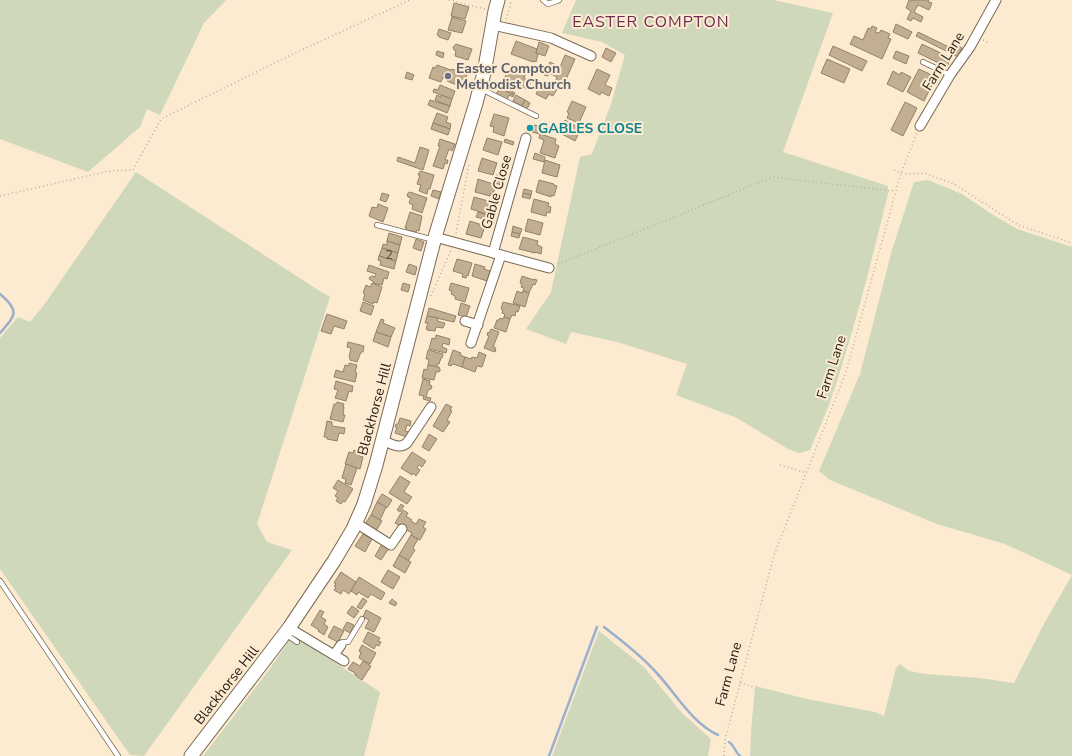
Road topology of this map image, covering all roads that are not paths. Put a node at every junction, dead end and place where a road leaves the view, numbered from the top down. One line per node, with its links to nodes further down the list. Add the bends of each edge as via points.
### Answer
1 (543, 0): 2 (lane, via 548,4)
2 (559, 0)
3 (996, 0): 8 (street, Farm Lane)
4 (496, 6): 5 (main road, Blackhorse Hill)
5 (493, 25): 6 (street, via 552,38); 9 (main road, Blackhorse Hill)
6 (591, 56)
7 (923, 62): 8 (lane)
8 (950, 75): 11 (street, Farm Lane)
9 (480, 89): 10 (lane); 14 (main road, Blackhorse Hill)
10 (536, 116)
11 (920, 126)
12 (526, 138): 15 (street, Gable Close)
13 (377, 225): 14 (lane)
14 (435, 239): 15 (street); 21 (main road, Blackhorse Hill)
15 (497, 254): 16 (street); 18 (street, Gable Close)
16 (550, 268)
17 (465, 321): 18 (street)
18 (478, 325): 19 (street, Gable Close)
19 (472, 343)
20 (431, 407): 21 (street, via 404,446 400,447)
21 (382, 440): 22 (main road, Blackhorse Hill)
22 (356, 523): 23 (street, via 391,545); 26 (main road, Blackhorse Hill)
23 (402, 529)
24 (0, 581): 31 (lane)
25 (362, 619): 28 (lane, via 348,642)
26 (287, 631): 27 (lane); 29 (street); 32 (main road, Blackhorse Hill)
27 (297, 642)
28 (341, 645): 29 (street)
29 (334, 655): 30 (street)
30 (344, 661)
31 (118, 756)
32 (191, 756)

